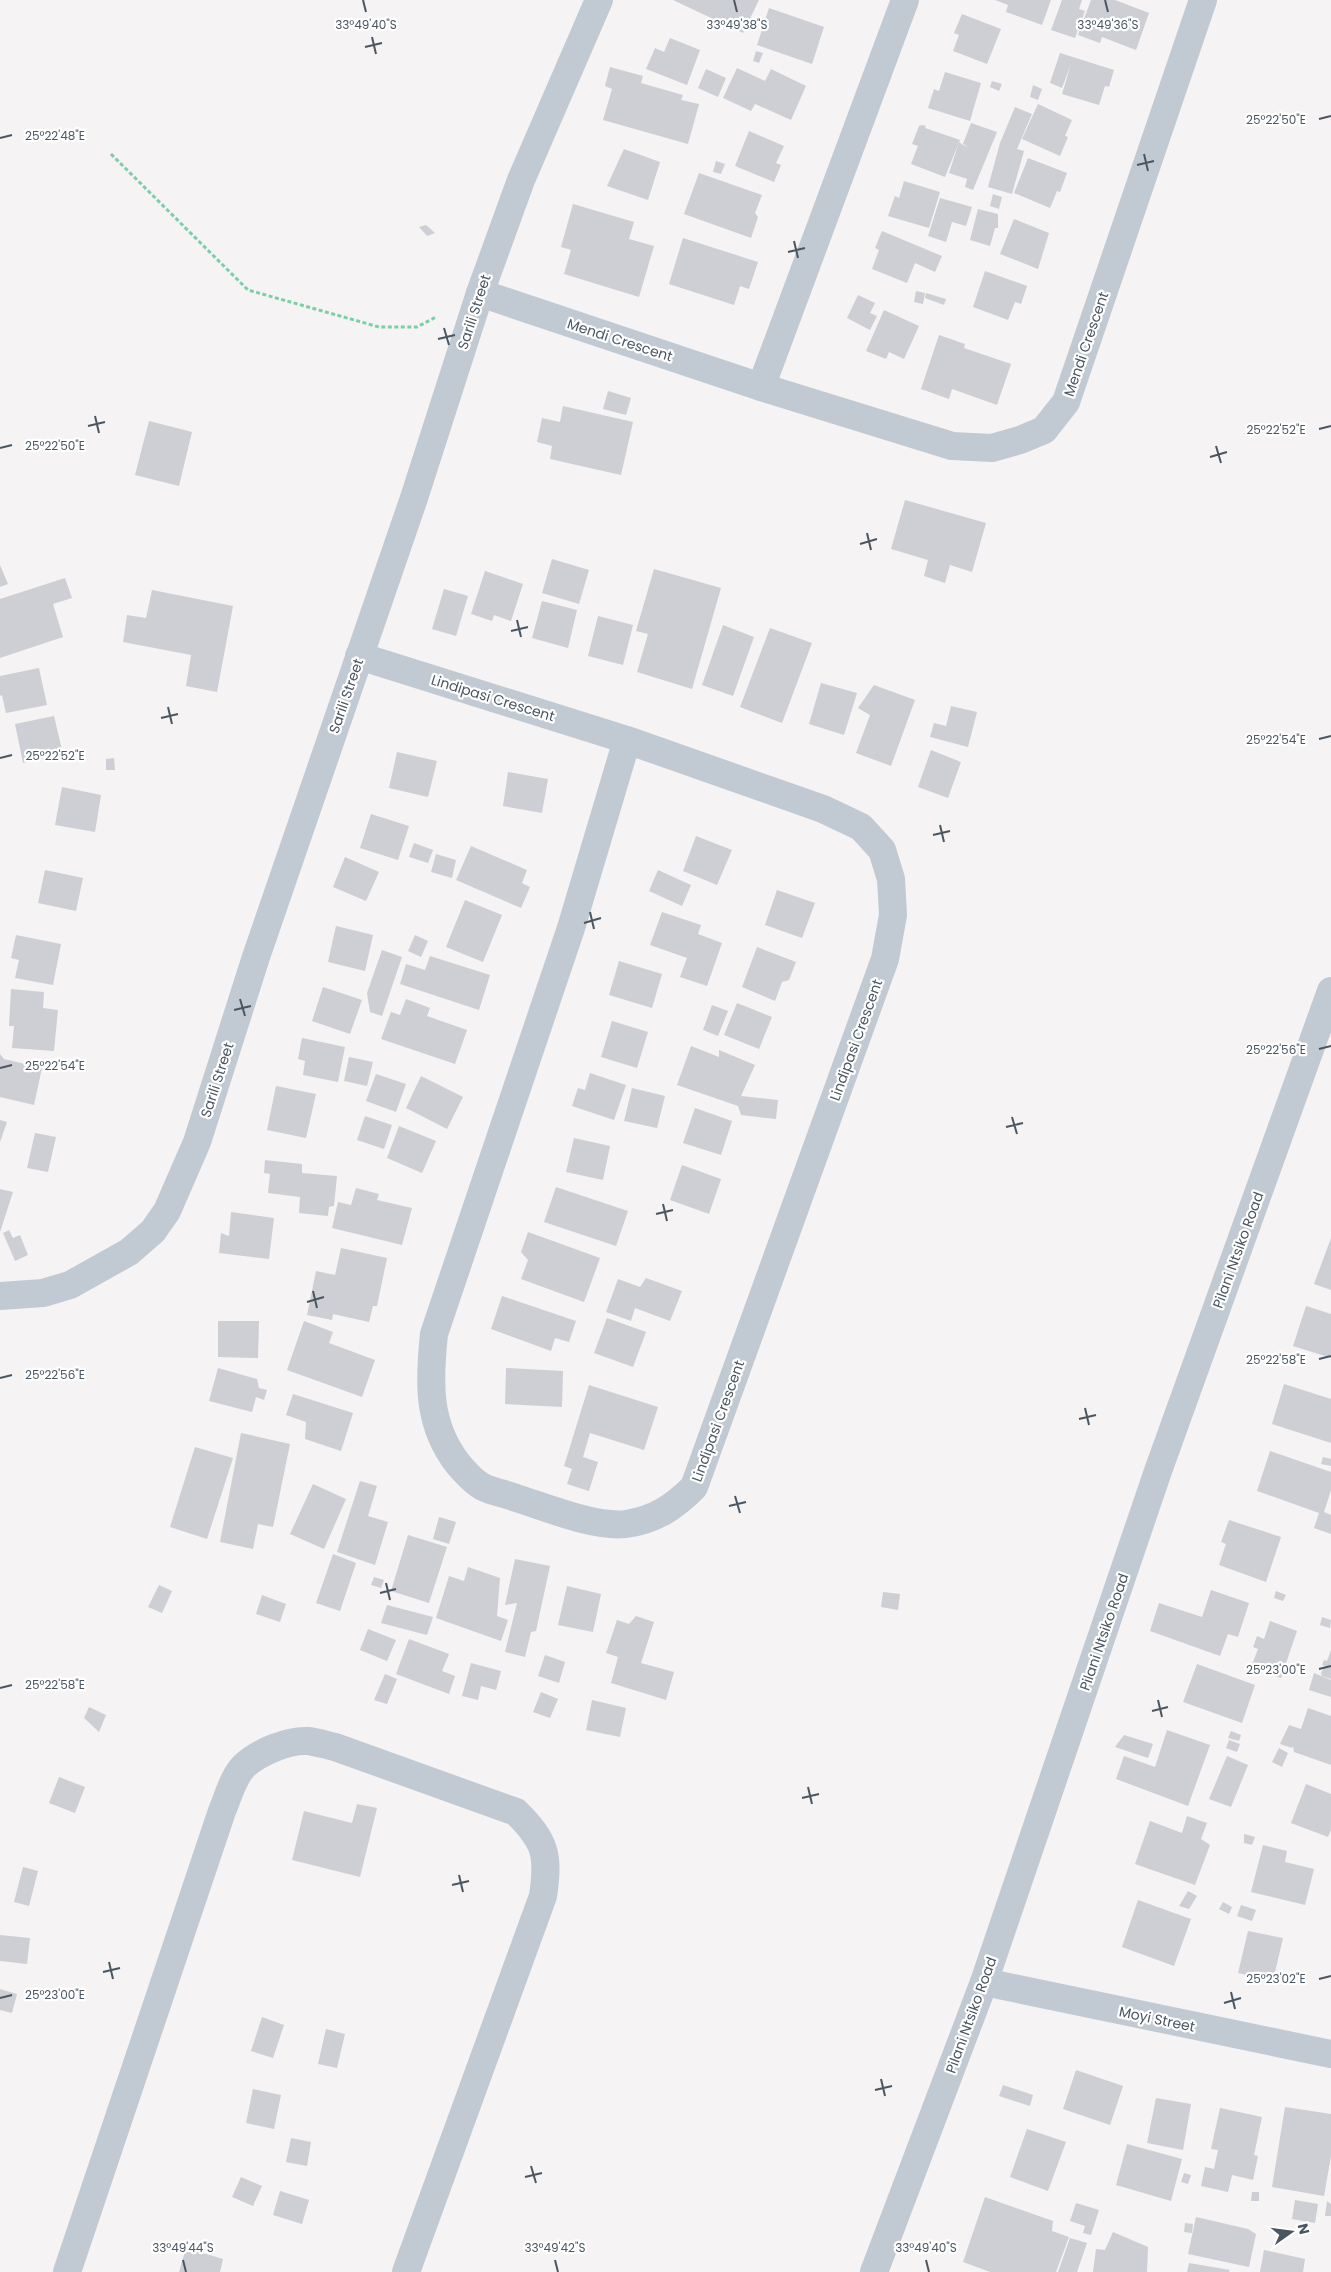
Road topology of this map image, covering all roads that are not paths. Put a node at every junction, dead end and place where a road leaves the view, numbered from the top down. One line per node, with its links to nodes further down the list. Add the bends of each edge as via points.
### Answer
1 (599, 0): 4 (street, Sarili Street, via 521,180)
2 (905, 0): 5 (street)
3 (1203, 0): 5 (street, Mendi Crescent, via 1066,402 1044,430 992,448 952,446)
4 (480, 293): 5 (street, Mendi Crescent); 6 (street, Sarili Street)
5 (761, 387)
6 (360, 656): 7 (street, Lindipasi Crescent); 9 (street, Sarili Street, via 256,957 197,1142 167,1211 154,1232 129,1252 70,1285 43,1292)
7 (627, 740): 7 (street, Lindipasi Crescent, via 571,928 434,1334 430,1375 432,1407 444,1442 459,1465 482,1487 581,1519 625,1524 658,1516 676,1505 694,1487 885,959 893,915 891,879 882,850 862,827 824,809)
8 (1331, 992): 10 (street, Pilani Ntsiko Road, via 1158,1471)
9 (0, 1296)
10 (984, 1982): 11 (street, Moyi Street); 14 (street, Pilani Ntsiko Road)
11 (1329, 2047)
12 (67, 2272): 13 (street, via 222,1811 244,1766 284,1744 308,1741 335,1747 516,1812 535,1831 545,1854 543,1896)
13 (406, 2272)
14 (874, 2272)

